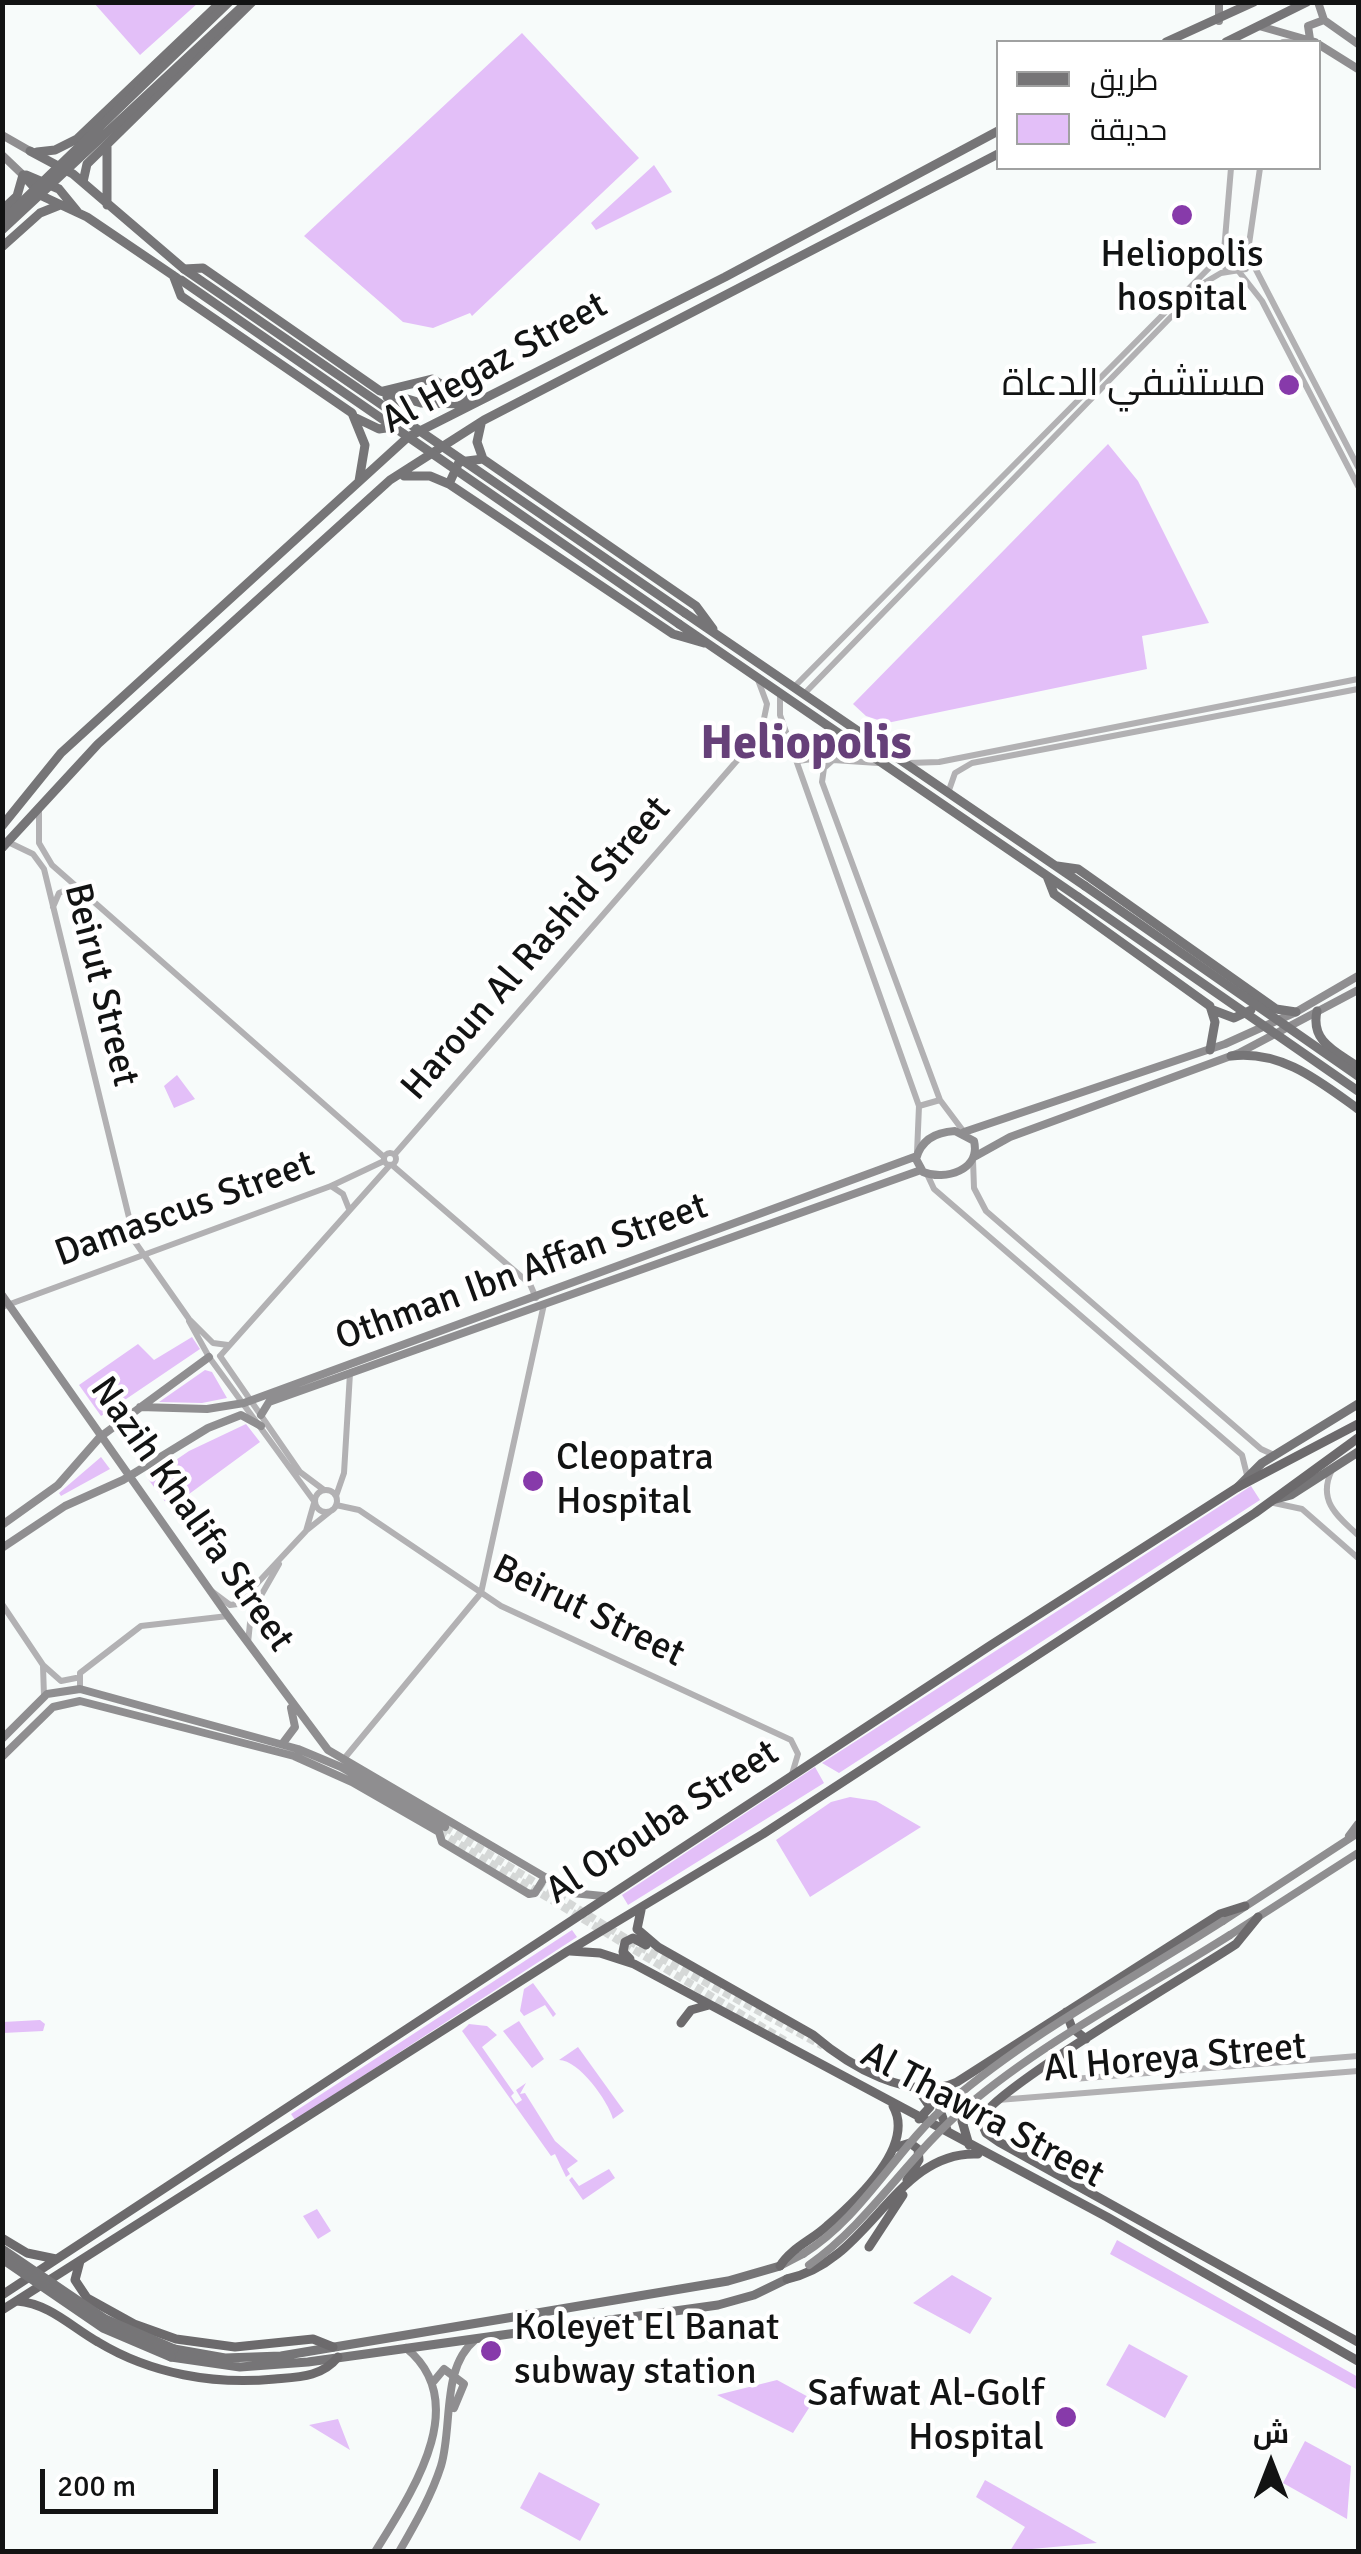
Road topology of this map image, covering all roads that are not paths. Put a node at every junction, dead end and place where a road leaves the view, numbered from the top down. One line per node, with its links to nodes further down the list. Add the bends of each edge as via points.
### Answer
1 (221, 2): 18 (main road)
2 (229, 2): 33 (main road, bridge)
3 (249, 2): 21 (main road); 33 (main road, bridge)
4 (1219, 2): 9 (main road)
5 (1254, 2): 9 (main road)
6 (1308, 2): 10 (main road)
7 (1318, 2): 8 (main road)
8 (1324, 20): 14 (main road, via 1308,26); 15 (main road)
9 (1220, 21): 11 (main road)
10 (1260, 26): 12 (main road); 13 (main road)
11 (1171, 40)
12 (1234, 40)
13 (1308, 40)
14 (1314, 40)
15 (1358, 44)
16 (1321, 46): 17 (main road)
17 (1358, 69)
18 (96, 122): 21 (main road); 22 (main road, via 66,146)
19 (996, 132): 41 (main road, Al Hegaz Street)
20 (2, 136): 22 (main road)
21 (110, 142): 28 (main road, via 84,168); 30 (main road)
22 (30, 152): 28 (main road)
23 (2, 155): 27 (main road)
24 (996, 155): 43 (main road, Al Hegaz Street)
25 (1232, 170): 35 (street)
26 (1260, 170): 36 (street)
27 (23, 174): 29 (main road, via 42,196); 31 (main road, via 16,196); 32 (main road, via 54,186)
28 (82, 182): 30 (main road)
29 (61, 205): 32 (main road); 34 (main road, via 40,213)
30 (107, 205): 37 (main road)
31 (2, 210)
32 (77, 211): 40 (main road)
33 (2, 226): 34 (main road)
34 (5, 244)
35 (1223, 254): 36 (street, via 1238,245); 38 (street); 56 (street)
36 (1249, 254): 39 (street); 49 (street)
37 (184, 268): 45 (main road, via 203,268); 61 (main road, bridge)
38 (1228, 271): 39 (street); 56 (street, via 1204,283)
39 (1240, 273): 55 (street, via 1262,300)
40 (177, 278): 47 (main road, via 182,296); 62 (main road, bridge)
41 (650, 314): 42 (main road, Al Hegaz Street); 43 (main road)
42 (635, 322): 44 (main road); 46 (main road, Al Hegaz Street)
43 (658, 330): 44 (main road, Al Hegaz Street)
44 (644, 337): 48 (main road, Al Hegaz Street)
45 (380, 391): 46 (main road, via 422,403); 46 (main road, via 432,379); 47 (main road, via 398,406 397,423 382,430)
46 (475, 404): 53 (main road, Al Hegaz Street, via 408,437)
47 (356, 418): 53 (main road, via 365,449)
48 (484, 420): 50 (main road, via 477,438); 52 (main road, Al Hegaz Street)
49 (1354, 450): 51 (street)
50 (483, 460): 54 (main road, via 459,462); 61 (main road, via 696,606)
51 (1358, 466)
52 (396, 476): 54 (main road); 58 (main road, Al Hegaz Street)
53 (359, 482): 57 (main road, Al Hegaz Street)
54 (449, 484): 62 (main road, via 673,634)
55 (1358, 486)
56 (964, 522): 66 (street)
57 (226, 601): 58 (main road, via 231,612); 59 (main road, Al Hegaz Street)
58 (243, 614): 60 (main road, Al Hegaz Street)
59 (203, 621): 60 (main road); 74 (main road, Al Hegaz Street, via 61,754)
60 (222, 632): 73 (main road, Al Hegaz Street)
61 (714, 632): 66 (main road)
62 (705, 643): 63 (main road)
63 (758, 679): 67 (main road); 101 (street, Haroun Al Rashid Street, via 767,704 760,733)
64 (1358, 679): 70 (street, via 939,762)
65 (1358, 689): 72 (street, via 969,764 953,776)
66 (799, 691): 70 (main road)
67 (780, 695): 68 (street, via 780,715); 69 (main road)
68 (798, 761): 71 (street, via 812,758); 94 (street)
69 (878, 762): 71 (street, via 836,760); 77 (main road)
70 (901, 762): 72 (main road)
71 (824, 768): 93 (street, via 822,782)
72 (948, 794): 76 (main road)
73 (40, 804): 75 (main road, Al Hegaz Street); 78 (street, via 42,851)
74 (2, 826)
75 (5, 845): 79 (street, Beirut Street, via 30,851 41,862)
76 (1056, 866): 82 (main road, via 1078,869); 91 (main road, bridge)
77 (1047, 876): 83 (main road, via 1054,894); 92 (main road, bridge)
78 (76, 886): 79 (street, via 59,893); 101 (street)
79 (53, 908): 105 (street, Beirut Street)
80 (1358, 976): 85 (main road)
81 (1358, 990): 84 (main road)
82 (1254, 994): 83 (main road, via 1244,1016); 85 (main road, via 1282,1012)
83 (1213, 1010): 87 (main road)
84 (1317, 1011): 86 (main road, via 1316,1031); 88 (main road)
85 (1296, 1012): 87 (main road)
86 (1325, 1045): 89 (main road); 90 (main road, via 1303,1048)
87 (1210, 1050): 96 (main road)
88 (1231, 1056): 90 (main road, via 1266,1057); 98 (main road)
89 (1358, 1067)
90 (1298, 1068): 95 (main road)
91 (1358, 1076)
92 (1358, 1091)
93 (940, 1100): 94 (street); 97 (street)
94 (919, 1106): 99 (street)
95 (1358, 1108)
96 (993, 1126): 97 (main road); 98 (main road, via 994,1138)
97 (964, 1132): 99 (main road, via 936,1134); 100 (main road, via 974,1141)
98 (1014, 1136): 100 (main road)
99 (917, 1154): 102 (main road); 107 (main road, Othman Ibn Affan Street)
100 (973, 1158): 102 (main road, via 954,1174); 123 (street, via 974,1188 986,1211)
101 (388, 1162): 103 (street, Damascus Street); 104 (street); 107 (street, via 530,1284)
102 (924, 1172): 107 (main road, Othman Ibn Affan Street); 125 (street, via 934,1189 1242,1455)
103 (331, 1186): 104 (street); 105 (street, Damascus Street)
104 (349, 1210): 110 (street)
105 (142, 1257): 108 (street, Damascus Street); 109 (street, Beirut Street)
106 (2, 1295): 108 (main road, Nazih Khalifa Street)
107 (540, 1300): 113 (main road, Othman Ibn Affan Street); 114 (main road, Othman Ibn Affan Street); 139 (street)
108 (6, 1306): 120 (main road, Nazih Khalifa Street)
109 (189, 1319): 110 (street, Beirut Street, via 213,1343); 112 (street, Beirut Street)
110 (228, 1346): 111 (street)
111 (220, 1356): 112 (street); 114 (street, Beirut Street)
112 (209, 1357): 114 (street, Beirut Street); 116 (main road)
113 (350, 1373): 117 (main road, Othman Ibn Affan Street, via 269,1402); 131 (street, via 344,1476)
114 (247, 1402): 116 (main road, Othman Ibn Affan Street); 117 (street, Beirut Street); 119 (street, Beirut Street)
115 (1358, 1404): 123 (main road, Al Orouba Street)
116 (140, 1407): 120 (main road)
117 (261, 1415): 128 (street, Beirut Street, via 300,1472)
118 (1358, 1424): 127 (highway)
119 (260, 1426): 126 (main road, via 233,1417); 130 (street, Beirut Street)
120 (100, 1436): 126 (main road, Nazih Khalifa Street); 132 (main road, via 62,1482)
121 (1358, 1438): 129 (highway)
122 (1358, 1452): 124 (main road, Al Orouba Street)
123 (1275, 1455): 125 (main road, Al Orouba Street)
124 (1332, 1469): 129 (main road, Al Orouba Street); 134 (street, via 1328,1501)
125 (1247, 1475): 127 (main road, Al Orouba Street)
126 (129, 1477): 135 (main road, via 65,1506); 138 (main road, Nazih Khalifa Street)
127 (1238, 1487): 152 (highway, Al Orouba Street)
128 (324, 1490): 130 (street); 131 (street, Beirut Street)
129 (1271, 1501): 136 (street, via 1298,1507); 161 (highway, Al Orouba Street)
130 (314, 1502): 131 (street, via 322,1512); 133 (street)
131 (335, 1503): 133 (street); 139 (street, Beirut Street, via 359,1510)
132 (2, 1525)
133 (306, 1531): 137 (street)
134 (1358, 1535)
135 (2, 1548)
136 (1358, 1558)
137 (279, 1563): 138 (street, via 235,1606); 142 (street, via 252,1613)
138 (209, 1589): 141 (main road, Nazih Khalifa Street)
139 (481, 1594): 151 (street); 152 (street, Beirut Street, via 791,1740 798,1754)
140 (2, 1604): 143 (street)
141 (228, 1616): 142 (main road, Nazih Khalifa Street); 144 (street, via 142,1626)
142 (249, 1646): 147 (main road, Nazih Khalifa Street)
143 (43, 1664): 144 (street, via 59,1680); 146 (street)
144 (77, 1677): 145 (street)
145 (80, 1689): 146 (main road); 149 (main road)
146 (44, 1696): 148 (main road)
147 (289, 1701): 149 (main road, via 296,1726); 151 (main road, Nazih Khalifa Street)
148 (2, 1739)
149 (283, 1743): 151 (main road)
150 (2, 1758): 154 (main road, via 44,1715 80,1701 265,1747 329,1771)
151 (338, 1762): 154 (main road); 158 (main road)
152 (792, 1774): 159 (highway, Al Orouba Street)
153 (1358, 1824): 156 (main road)
154 (442, 1829): 158 (main road, via 442,1842 530,1894)
155 (1358, 1833): 156 (main road)
156 (1346, 1840): 160 (main road)
157 (1357, 1854): 162 (main road)
158 (544, 1878): 159 (main road, via 579,1896)
159 (603, 1896): 193 (highway, Al Orouba Street)
160 (1246, 1906): 167 (highway, via 1220,1914); 194 (main road, bridge, via 972,2084 922,2128 847,2219)
161 (641, 1910): 163 (highway, via 637,1929); 164 (highway, Al Orouba Street)
162 (1258, 1917): 169 (highway, Al Thawra Street, via 1236,1944); 195 (main road, bridge, via 982,2094 925,2145 852,2231)
163 (658, 1947): 165 (highway, via 627,1940 623,1952); 175 (highway, Al Thawra Street, via 822,2046)
164 (568, 1951): 165 (highway, Al Thawra Street); 192 (highway, Al Orouba Street)
165 (634, 1964): 166 (highway, Al Thawra Street)
166 (709, 2005): 168 (highway, via 690,2010); 178 (highway, Al Thawra Street)
167 (1066, 2012): 169 (highway); 174 (highway)
168 (681, 2023)
169 (1086, 2038): 170 (highway, Al Thawra Street)
170 (1070, 2049): 173 (street, Al Horeya Street, via 1058,2069); 177 (highway, Al Thawra Street)
171 (1358, 2056): 173 (street, Al Horeya Street)
172 (1358, 2071): 176 (street, Al Horeya Street)
173 (1067, 2078): 176 (street, via 1058,2087)
174 (952, 2084): 175 (highway, Al Thawra Street); 181 (highway, via 940,2110)
175 (916, 2090): 180 (highway, via 930,2104)
176 (1062, 2096): 177 (street, Al Horeya Street)
177 (996, 2100): 179 (highway, Al Thawra Street)
178 (891, 2104): 180 (highway, Al Thawra Street); 183 (highway, via 900,2128)
179 (980, 2117): 182 (highway, via 970,2114 962,2121); 202 (highway, Al Thawra Street, via 990,2136)
180 (919, 2118): 181 (highway, Al Thawra Street)
181 (951, 2135): 182 (highway, Al Thawra Street)
182 (970, 2146): 184 (highway, Al Thawra Street)
183 (894, 2148): 185 (highway, via 910,2143 919,2152); 194 (highway, via 844,2211)
184 (987, 2154): 185 (highway, via 944,2157); 205 (highway, Al Thawra Street)
185 (907, 2184): 186 (highway); 195 (highway, via 844,2250)
186 (892, 2213): 187 (highway); 189 (highway)
187 (900, 2223)
188 (3, 2239): 193 (highway, via 34,2256)
189 (868, 2247)
190 (2, 2249): 204 (main road, bridge, via 105,2319 174,2349 251,2359)
191 (2, 2259): 204 (main road, bridge, via 103,2328 158,2353 240,2367)
192 (81, 2259): 197 (highway, via 75,2280); 198 (highway, Al Orouba Street)
193 (59, 2260): 196 (highway, Al Orouba Street)
194 (780, 2266): 204 (main road)
195 (787, 2279): 201 (main road, via 724,2304)
196 (2, 2295)
197 (83, 2295): 200 (highway, via 65,2298); 204 (highway, via 134,2324 187,2341 250,2347 313,2339)
198 (17, 2301): 199 (highway, Al Orouba Street); 200 (highway)
199 (2, 2310)
200 (62, 2318): 204 (highway, via 122,2355 203,2378 311,2374 326,2369)
201 (477, 2338): 203 (main road); 206 (main road, via 458,2356)
202 (1358, 2342)
203 (406, 2348): 204 (main road); 207 (main road)
204 (335, 2352)
205 (1358, 2360)
206 (453, 2374): 207 (main road, via 439,2370); 209 (main road, via 452,2412 435,2484)
207 (434, 2383): 208 (main road, via 426,2459)
208 (375, 2552)
209 (399, 2552)

